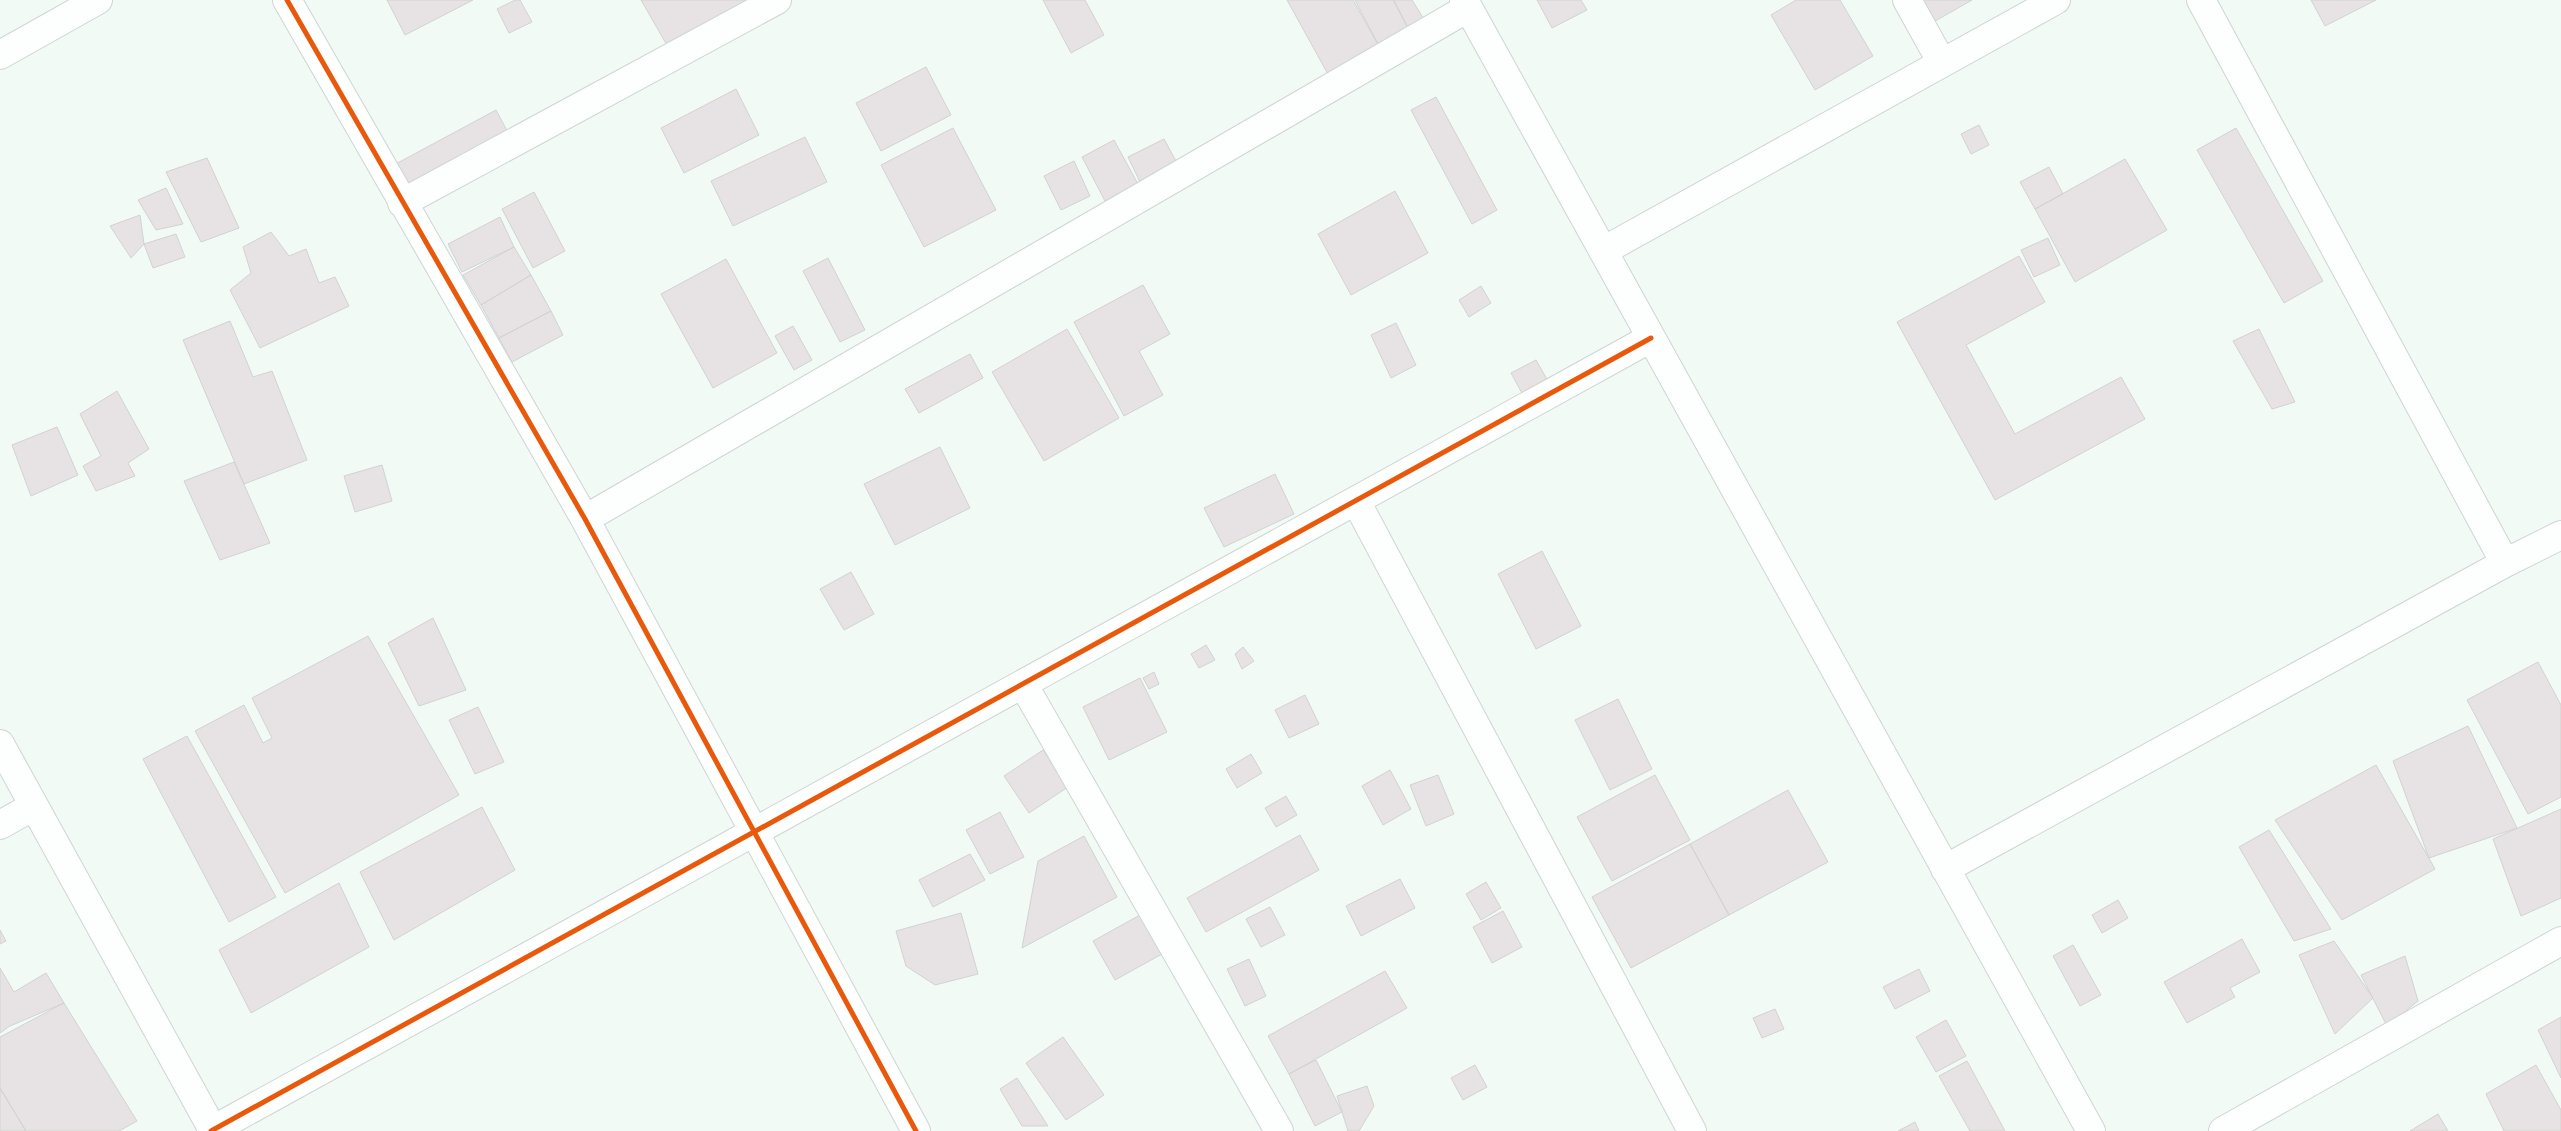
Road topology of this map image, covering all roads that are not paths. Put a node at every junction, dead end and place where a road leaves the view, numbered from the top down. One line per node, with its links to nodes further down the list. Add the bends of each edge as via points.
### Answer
1 (98, 0): 8 (street)
2 (287, 0): 10 (street)
3 (777, 0): 10 (street)
4 (1907, 0): 9 (street)
5 (2056, 0): 9 (street)
6 (2201, 0): 16 (street)
7 (1466, 4): 11 (street); 14 (street)
8 (0, 55)
9 (1942, 63): 11 (street)
10 (402, 203): 14 (street)
11 (1602, 251): 12 (street)
12 (1651, 338): 13 (street); 22 (street)
13 (1356, 501): 17 (street); 27 (street)
14 (585, 519): 21 (street)
15 (2561, 535): 16 (street)
16 (2505, 563): 22 (street)
17 (1023, 684): 21 (street); 26 (street)
18 (0, 744): 19 (street)
19 (34, 806): 20 (street); 24 (street)
20 (0, 825)
21 (754, 833): 24 (street); 25 (street)
22 (1945, 869): 28 (street)
23 (2561, 941): 29 (street)
24 (212, 1131)
25 (916, 1131)
26 (1279, 1131)
27 (1692, 1131)
28 (2091, 1131)
29 (2223, 1131)

